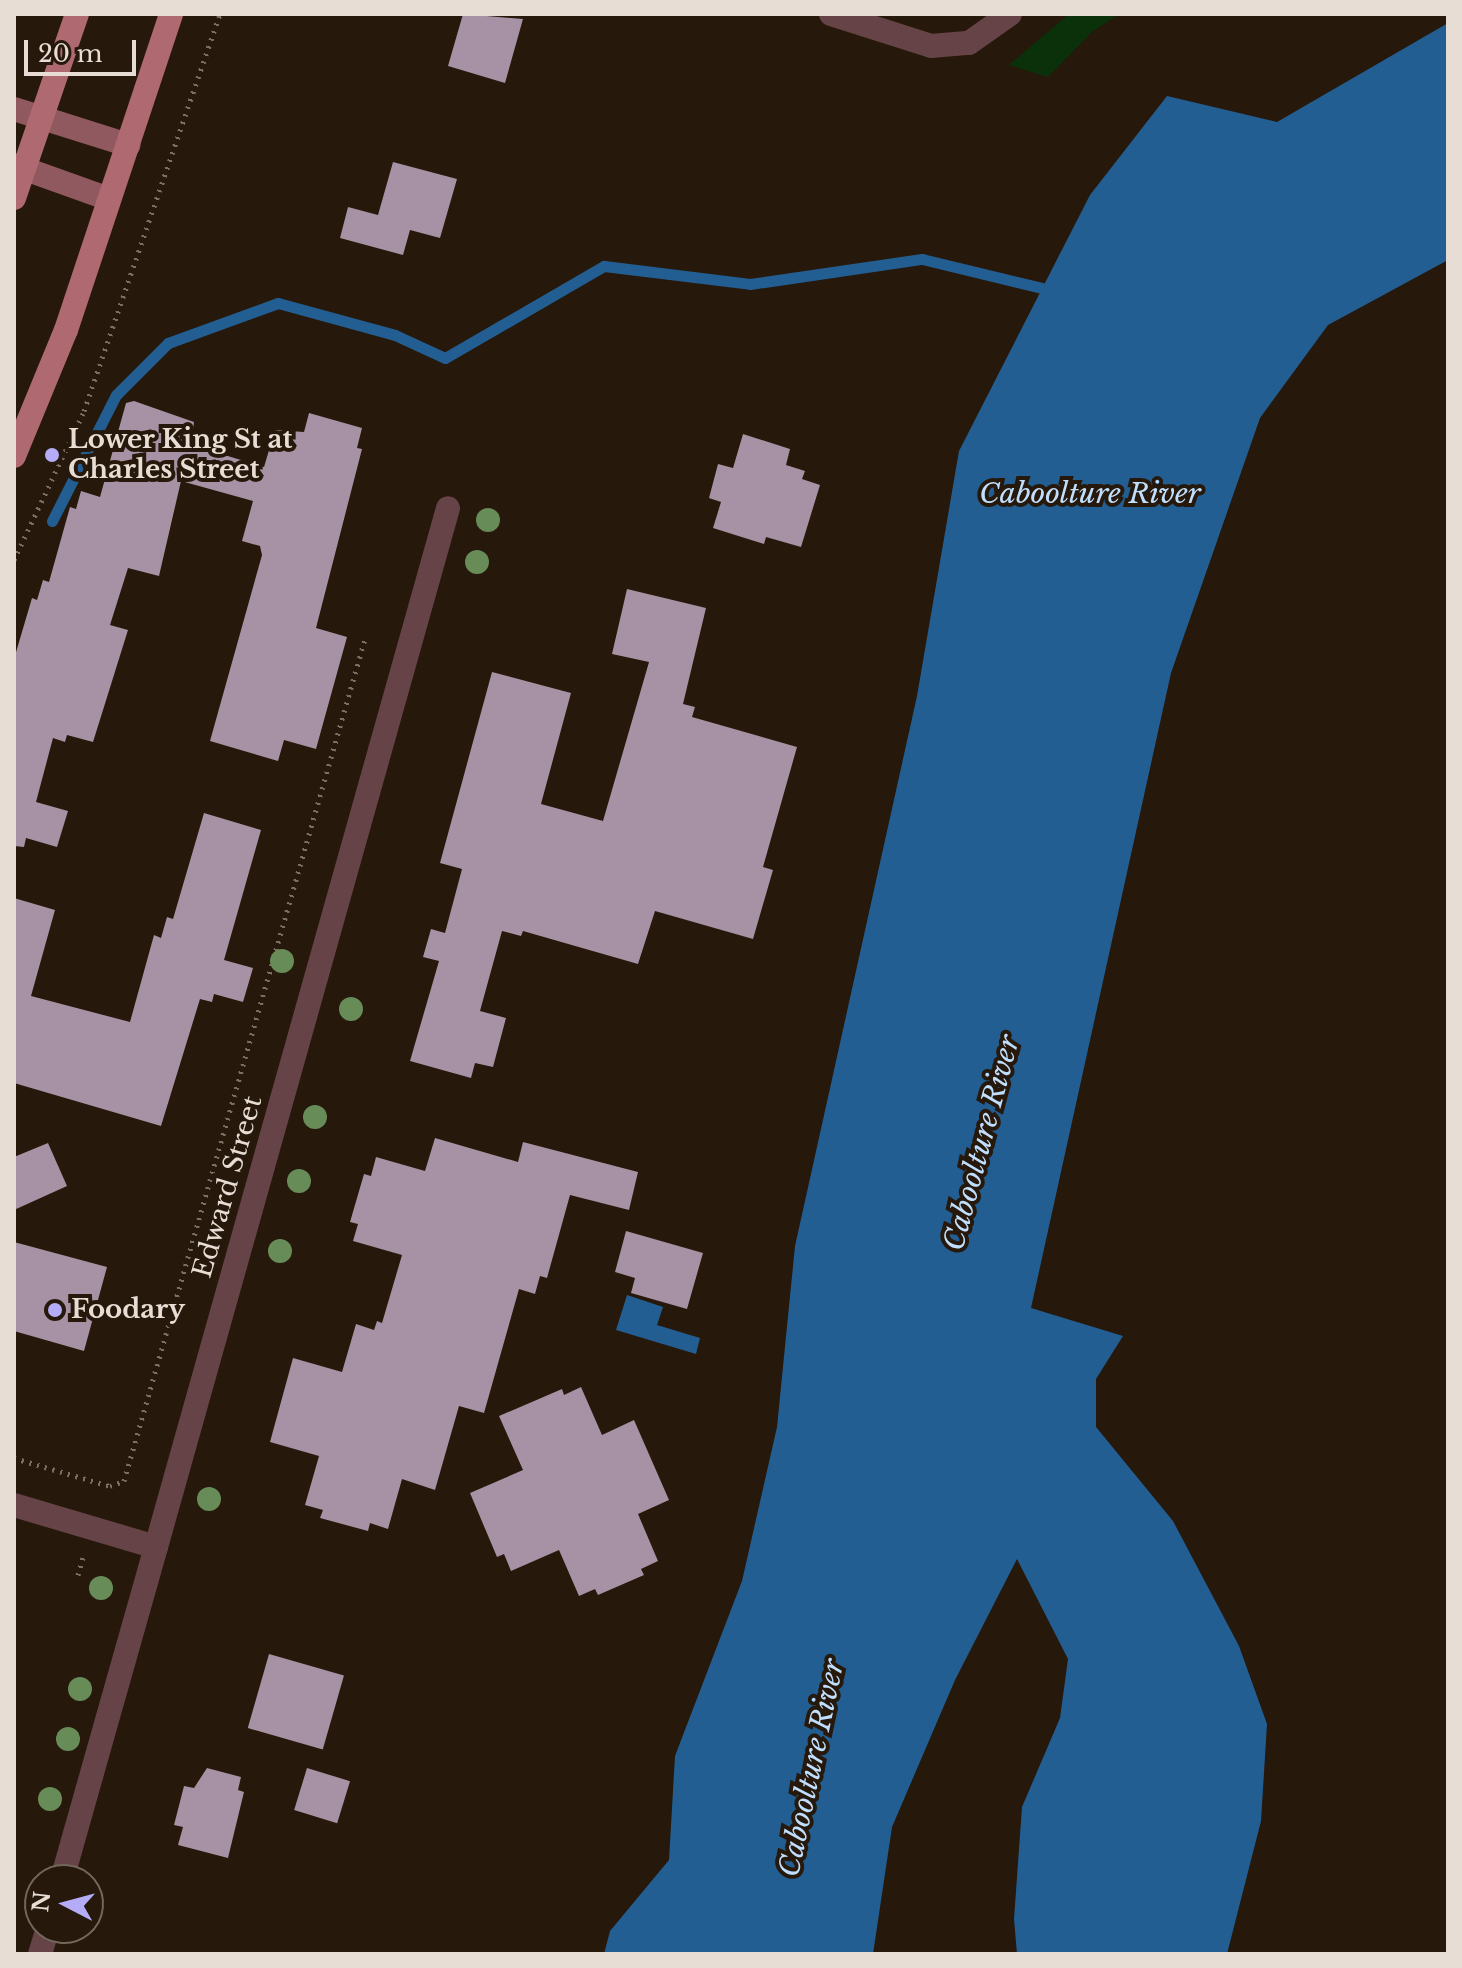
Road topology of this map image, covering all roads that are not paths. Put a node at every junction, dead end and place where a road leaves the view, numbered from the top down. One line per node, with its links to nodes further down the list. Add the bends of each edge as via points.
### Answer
1 (77, 14): 6 (main road)
2 (171, 14): 7 (main road)
3 (831, 14): 4 (street, via 931,46 969,43)
4 (1010, 14)
5 (14, 109): 6 (main road)
6 (42, 117): 7 (main road); 8 (main road)
7 (128, 145): 10 (main road)
8 (18, 166): 9 (main road); 10 (main road)
9 (14, 198)
10 (109, 199): 11 (main road, via 66,330)
11 (14, 456)
12 (448, 508): 14 (street, Edward Street)
13 (14, 1505): 14 (street)
14 (156, 1547): 15 (street, Edward Street)
15 (67, 1864)

